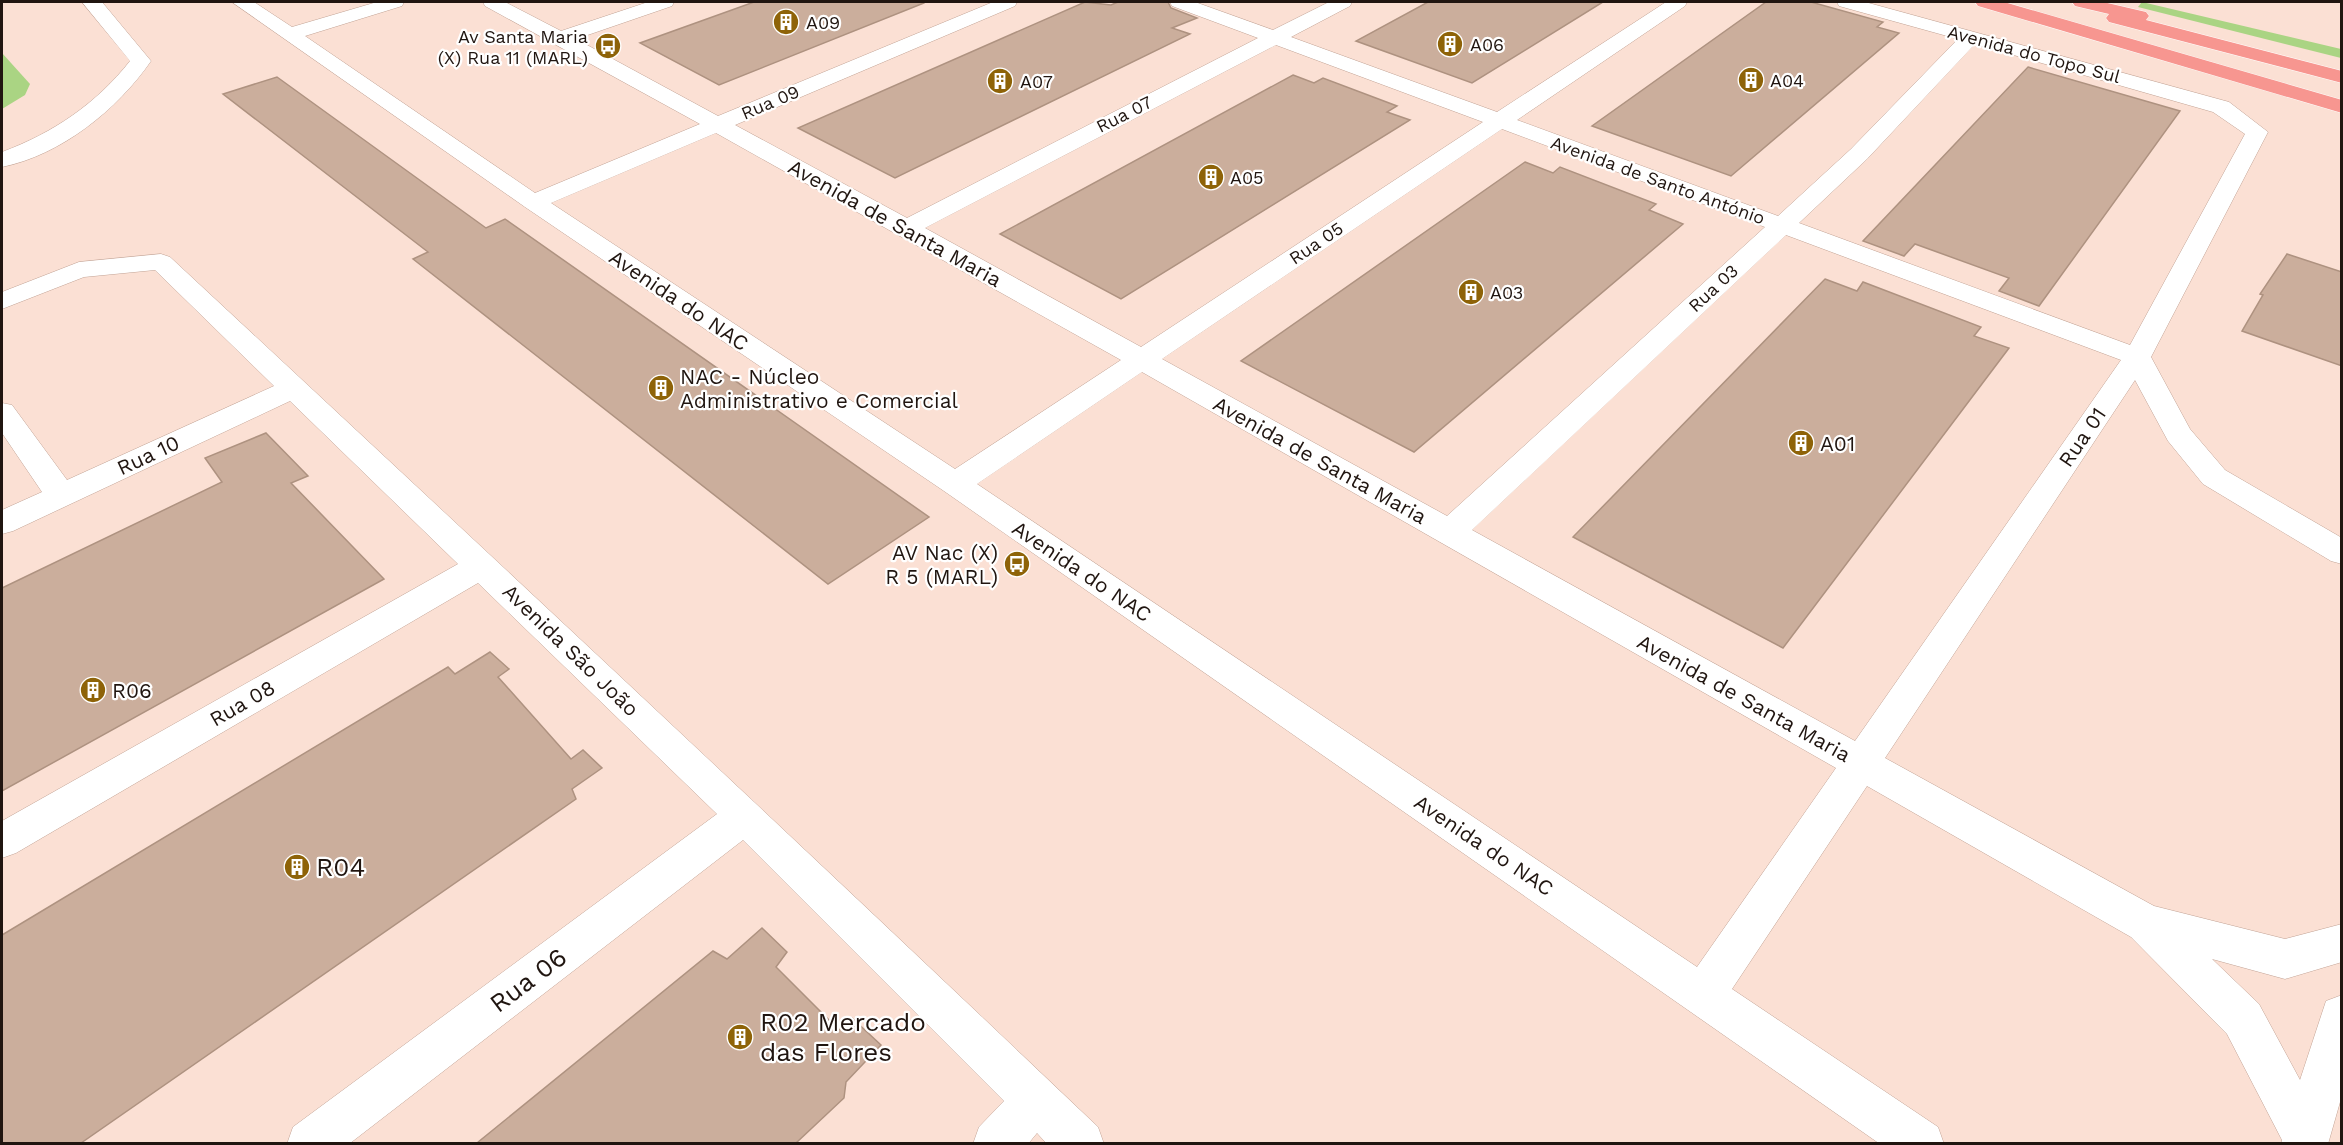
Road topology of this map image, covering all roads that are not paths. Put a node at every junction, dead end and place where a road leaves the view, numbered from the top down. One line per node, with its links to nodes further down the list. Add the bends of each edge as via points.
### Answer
1 (92, 2): 26 (street, via 141,61 121,88 87,119)
2 (242, 2): 15 (street, Avenida do NAC)
3 (341, 2): 15 (street)
4 (395, 2): 15 (street)
5 (492, 2): 18 (street, Avenida de Santa Maria)
6 (665, 2): 18 (street)
7 (1008, 2): 25 (street, Rua 09)
8 (1179, 2): 16 (street, Avenida de Santo António)
9 (1343, 2): 16 (street, Rua 07)
10 (1678, 2): 24 (street, Rua 05)
11 (1846, 2): 17 (street, Avenida do Topo Sul)
12 (1985, 2): 23 (highway)
13 (2022, 2): 21 (highway)
14 (2073, 3): 19 (highway); 20 (highway)
15 (282, 28): 27 (street, Avenida do NAC)
16 (1273, 37): 24 (street, Avenida de Santo António); 29 (street, Rua 07)
17 (1971, 37): 22 (street, Avenida do Topo Sul); 28 (street, Rua 03, via 1859,154)
18 (561, 38): 25 (street, Avenida de Santa Maria)
19 (2342, 66)
20 (2342, 77)
21 (2342, 87)
22 (2221, 107): 31 (street, Rua 01, via 2257,132)
23 (2342, 107)
24 (1498, 121): 28 (street, Avenida de Santo António); 32 (street, Rua 05)
25 (717, 125): 27 (street, Rua 09); 29 (street, Avenida de Santa Maria)
26 (2, 160)
27 (532, 202): 35 (street, Avenida do NAC)
28 (1781, 226): 31 (street, Avenida de Santo António); 38 (street, Rua 03)
29 (906, 228): 32 (street, Avenida de Santa Maria)
30 (2, 301): 33 (street, Avenida São João, via 79,270 161,262)
31 (2137, 357): 39 (street, via 2178,434 2214,477); 41 (street, Rua 01)
32 (1139, 361): 35 (street, Rua 05); 38 (street, Avenida de Santa Maria)
33 (295, 387): 36 (street, Rua 10); 40 (street, Avenida São João)
34 (2, 412): 36 (street)
35 (954, 484): 46 (street, Avenida do NAC)
36 (62, 495): 37 (street, Rua 10)
37 (2, 523)
38 (1449, 532): 41 (street, Avenida de Santa Maria)
39 (2342, 553)
40 (482, 565): 42 (street, Avenida São João); 43 (street, Rua 08)
41 (1860, 763): 44 (street, Avenida de Santa Maria); 46 (street, Rua 01)
42 (745, 816): 48 (street, Avenida São João); 50 (street, Rua 06)
43 (2, 841)
44 (2145, 923): 45 (street, Avenida de Santa Maria, via 2285,959); 49 (street, Avenida de Santa Maria, via 2243,1019)
45 (2342, 943)
46 (1703, 995): 53 (street, Avenida do NAC)
47 (2342, 1016): 49 (street)
48 (1036, 1100): 51 (street); 52 (street, Avenida São João)
49 (2304, 1140)
50 (310, 1143)
51 (996, 1143)
52 (1081, 1143)
53 (1921, 1143)

